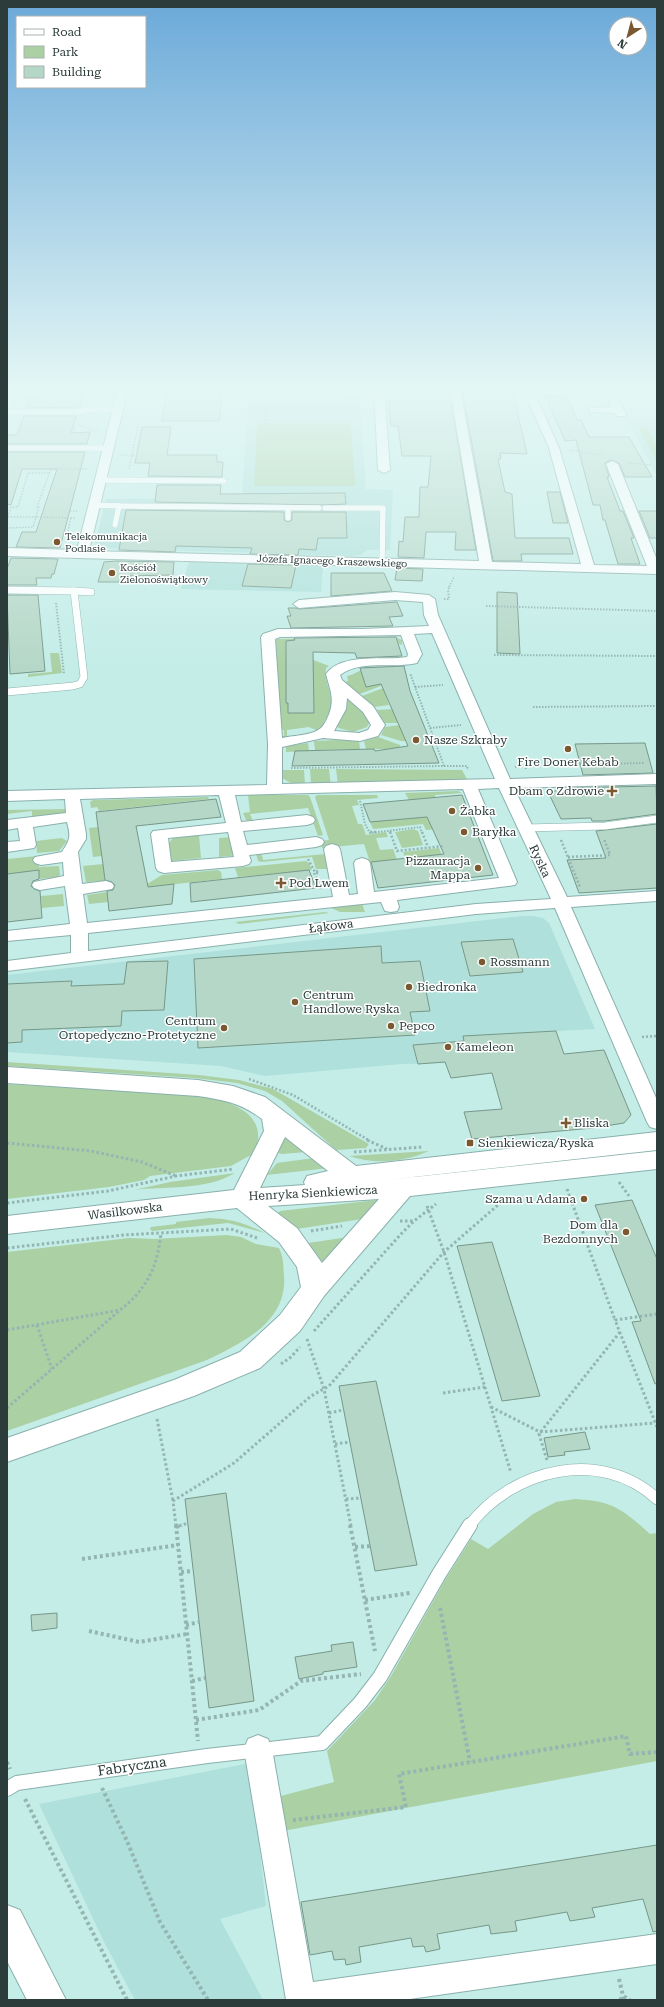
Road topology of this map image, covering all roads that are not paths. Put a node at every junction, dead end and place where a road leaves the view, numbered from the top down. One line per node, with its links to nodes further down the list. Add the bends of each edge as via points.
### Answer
1 (99, 483): 5 (street)
2 (471, 483): 13 (street)
3 (564, 483): 14 (street)
4 (620, 483): 15 (street)
5 (94, 505): 6 (lane); 11 (street)
6 (119, 506): 7 (lane); 9 (lane)
7 (288, 508): 8 (lane); 12 (lane, via 383,508)
8 (288, 518)
9 (115, 525)
10 (7, 552): 11 (street, Józefa Ignacego Kraszewskiego)
11 (82, 554): 12 (street, Józefa Ignacego Kraszewskiego)
12 (382, 562): 13 (street, Józefa Ignacego Kraszewskiego)
13 (486, 565): 14 (street, Józefa Ignacego Kraszewskiego)
14 (589, 569): 15 (street, Józefa Ignacego Kraszewskiego)
15 (656, 570)
16 (7, 590): 17 (lane)
17 (74, 591): 18 (lane); 23 (lane, via 83,681 73,686)
18 (91, 592)
19 (299, 604): 20 (street, Ryska, via 395,596 430,599 431,614)
20 (438, 629): 21 (street); 28 (street, Ryska)
21 (406, 631): 22 (street, via 415,654 412,660 345,666 333,674); 25 (street, via 278,633 268,637)
22 (334, 681): 24 (street, via 340,700 339,709); 24 (street, via 368,709 378,725 373,733 360,737)
23 (7, 692)
24 (323, 734): 25 (street)
25 (275, 744): 30 (street)
26 (657, 779): 28 (street)
27 (468, 784): 28 (street); 30 (street, via 349,790); 51 (street, via 509,882 416,888)
28 (506, 784): 39 (street, Ryska)
29 (226, 790): 30 (street); 31 (street); 38 (street)
30 (274, 790)
31 (72, 794): 32 (street); 36 (street)
32 (7, 796)
33 (657, 819): 39 (lane, via 605,826)
34 (307, 820): 38 (street)
35 (25, 823): 36 (street); 37 (street); 42 (street, via 28,845)
36 (75, 824): 40 (street); 45 (street, via 78,839 71,849)
37 (7, 825)
38 (235, 827): 44 (street); 44 (street, via 159,834 164,868 243,861)
39 (525, 828): 55 (street, Ryska)
40 (39, 834)
41 (316, 842): 44 (street)
42 (7, 847)
43 (332, 849): 54 (street)
44 (240, 851)
45 (70, 856): 46 (street); 49 (street)
46 (41, 860)
47 (362, 863): 53 (street)
48 (40, 885): 49 (street)
49 (74, 885): 50 (street); 57 (street)
50 (106, 886)
51 (387, 896): 53 (street); 56 (street)
52 (657, 896): 55 (street, Łąkowa)
53 (368, 898): 54 (street)
54 (342, 902): 57 (street)
55 (561, 903): 56 (street, Łąkowa, via 491,907); 63 (street, Ryska)
56 (394, 918): 59 (street, Łąkowa)
57 (79, 929): 58 (street); 59 (street)
58 (7, 936)
59 (80, 958): 60 (street, Łąkowa)
60 (7, 966)
61 (7, 1075): 62 (main road, via 198,1088 233,1094 257,1102)
62 (274, 1117): 66 (main road); 68 (main road, via 276,1131)
63 (657, 1122)
64 (657, 1141): 66 (main road, Henryka Sienkiewicza)
65 (657, 1160): 67 (main road, Henryka Sienkiewicza)
66 (351, 1175): 68 (main road, Henryka Sienkiewicza)
67 (403, 1188): 68 (main road, Henryka Sienkiewicza); 70 (main road)
68 (242, 1198): 69 (main road, Wasilkowska); 70 (main road, via 288,1235 310,1265)
69 (7, 1225)
70 (315, 1288): 71 (main road, via 290,1323 250,1360 184,1388)
71 (7, 1450)
72 (657, 1499): 73 (lane, Fabryczna, via 628,1480 584,1469 551,1471 515,1487 486,1508 459,1539 379,1674 351,1713 322,1743)
73 (258, 1749): 74 (lane, Fabryczna, via 94,1771); 78 (street)
74 (12, 1786)
75 (7, 1923): 77 (main road)
76 (657, 1949): 78 (street)
77 (48, 2000)
78 (301, 2000)

